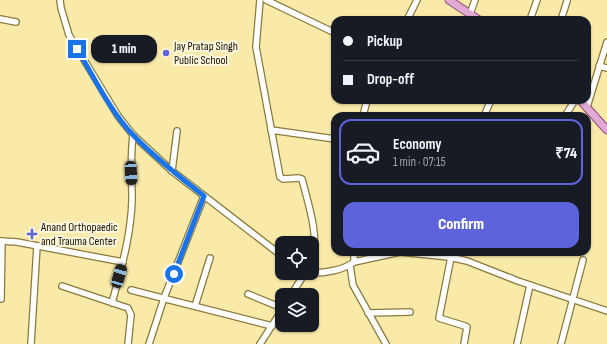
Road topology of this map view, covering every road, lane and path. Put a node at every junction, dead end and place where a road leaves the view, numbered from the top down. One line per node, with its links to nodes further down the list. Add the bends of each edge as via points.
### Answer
1 (60, 0): 27 (street, via 69,35)
2 (260, 0): 24 (street, via 256,47)
3 (266, 0): 16 (street)
4 (417, 0): 10 (street)
5 (449, 0): 9 (main road)
6 (475, 0): 9 (street)
7 (537, 0): 12 (street)
8 (567, 2): 13 (street)
9 (470, 14): 11 (main road)
10 (408, 16)
11 (473, 16)
12 (531, 16)
13 (562, 16)
14 (0, 19): 15 (street)
15 (16, 22)
16 (331, 32)
17 (607, 42): 18 (street)
18 (600, 66): 19 (street); 20 (street)
19 (607, 68)
20 (591, 94)
21 (584, 104): 23 (main road)
22 (588, 104): 23 (street)
23 (587, 107): 25 (main road)
24 (271, 130): 28 (street); 31 (street, via 280,177 302,179)
25 (607, 130)
26 (177, 131): 29 (street)
27 (133, 136): 29 (street); 41 (street, via 130,159 131,217)
28 (331, 138)
29 (172, 171): 30 (street)
30 (204, 196): 34 (street); 48 (street)
31 (314, 236)
32 (1, 241): 33 (street); 50 (street)
33 (37, 246): 41 (street); 59 (street)
34 (275, 251)
35 (353, 256): 42 (street)
36 (383, 256): 42 (street)
37 (452, 256): 64 (street, via 438,313 439,318 467,328)
38 (454, 256): 44 (street)
39 (210, 258): 52 (street)
40 (583, 260): 49 (street)
41 (123, 262): 51 (street)
42 (352, 263): 43 (street); 56 (street, via 354,285)
43 (319, 272)
44 (530, 285): 49 (street); 65 (street)
45 (62, 286): 51 (street)
46 (131, 290): 48 (street)
47 (248, 294): 53 (street)
48 (164, 298): 52 (street); 61 (street)
49 (573, 298): 54 (street); 66 (street)
50 (1, 299)
51 (112, 303): 60 (street, via 131,311)
52 (196, 306): 58 (street)
53 (275, 306)
54 (607, 311)
55 (410, 312): 56 (street)
56 (368, 313): 63 (street)
57 (275, 321): 58 (street)
58 (272, 326): 62 (street)
59 (31, 344)
60 (128, 344)
61 (149, 344)
62 (260, 344)
63 (386, 344)
64 (464, 344)
65 (517, 344)
66 (562, 344)

